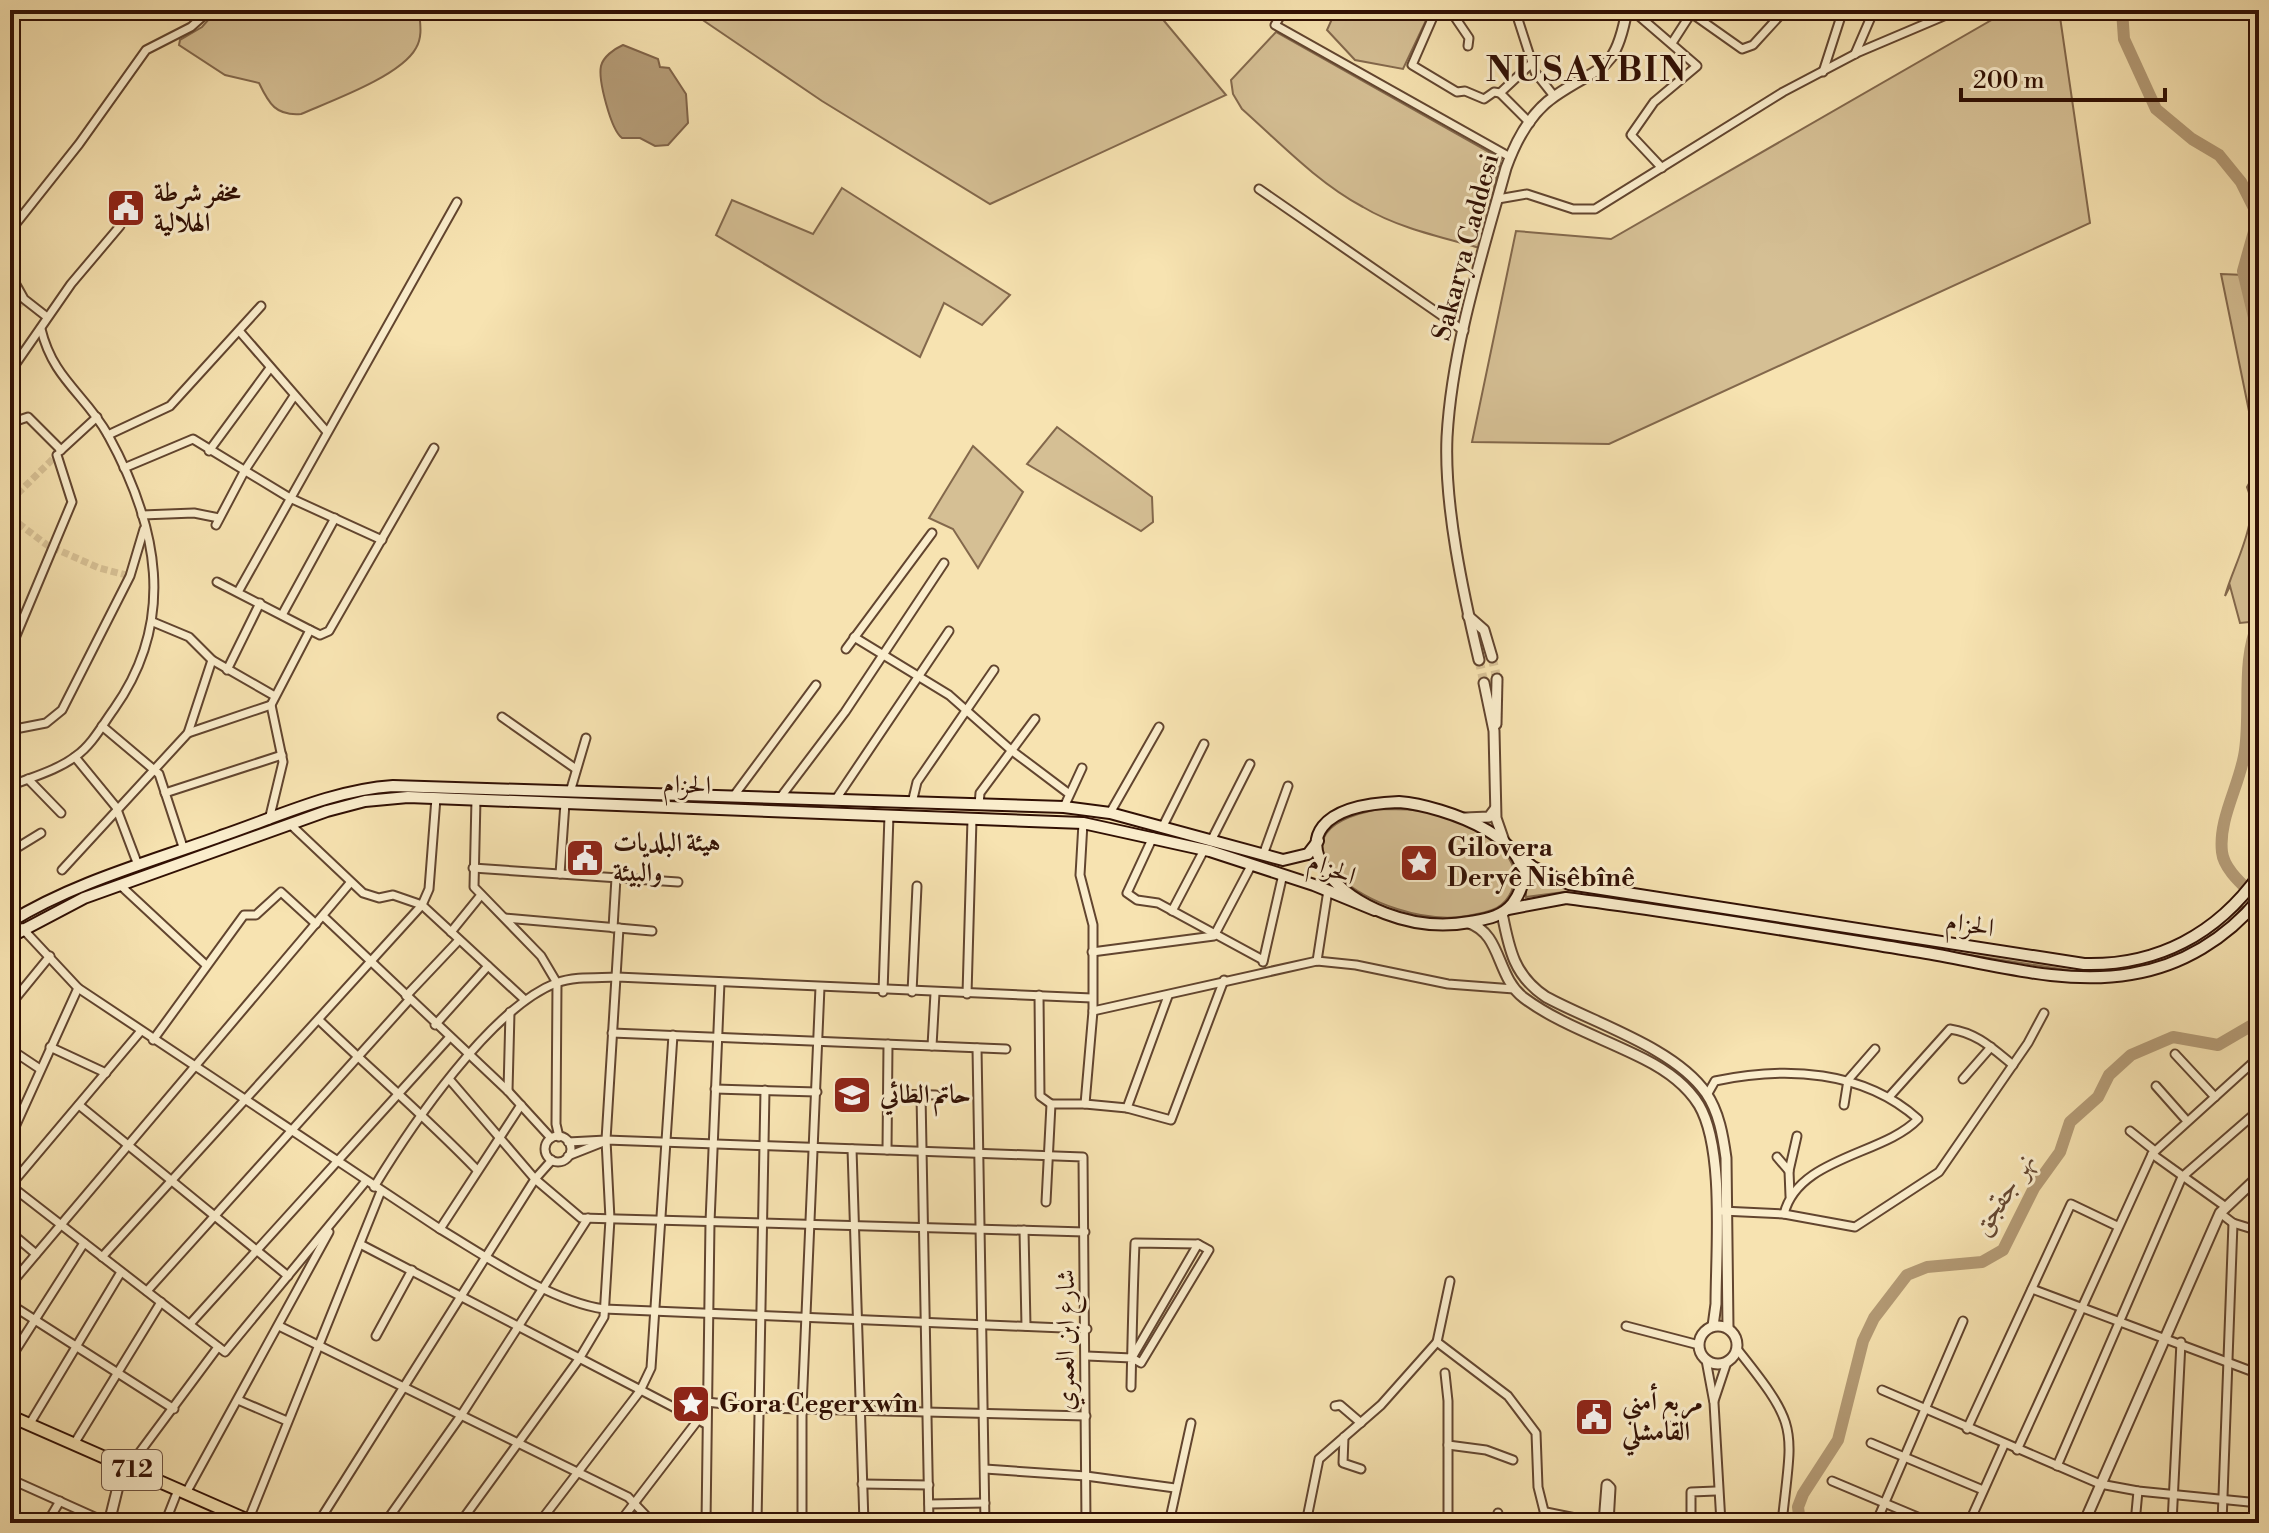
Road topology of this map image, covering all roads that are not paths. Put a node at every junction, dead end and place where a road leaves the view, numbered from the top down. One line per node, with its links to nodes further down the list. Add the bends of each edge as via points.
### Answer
1 (210, 10): 26 (street, via 191,27 146,50)
2 (1284, 10): 20 (street, via 1275,25)
3 (1436, 10): 17 (street, via 1412,65 1457,92 1484,99)
4 (1450, 10): 13 (street, via 1469,38)
5 (1515, 10): 15 (street)
6 (1629, 10): 12 (street); 18 (street, Sakarya Caddesi, via 1621,39 1601,70)
7 (1785, 10): 11 (street, via 1753,45 1742,49)
8 (1843, 10): 16 (street)
9 (1874, 10): 14 (street)
10 (1958, 10): 14 (street)
11 (1692, 11): 12 (street)
12 (1672, 43): 21 (street, via 1697,66 1654,102 1631,138)
13 (1468, 46)
14 (1855, 54): 16 (street)
15 (1532, 63): 17 (street); 18 (street)
16 (1823, 72): 21 (street)
17 (1500, 93): 19 (street)
18 (1554, 96): 19 (street, Sakarya Caddesi)
19 (1530, 123): 20 (street, Sakarya Caddesi)
20 (1510, 157): 23 (street, Sakarya Caddesi)
21 (1662, 168): 23 (street, via 1588,210 1527,194)
22 (1259, 189): 31 (street)
23 (1498, 199): 31 (street, Sakarya Caddesi)
24 (457, 202): 38 (street)
25 (120, 226): 29 (street)
26 (10, 231)
27 (10, 274): 29 (street, via 22,301)
28 (261, 306): 32 (street)
29 (47, 317): 30 (street)
30 (41, 329): 34 (street); 36 (street, via 46,351 69,388)
31 (1465, 331): 56 (street, Sakarya Caddesi, via 1448,421 1451,495)
32 (241, 333): 33 (street); 39 (street, via 170,406)
33 (270, 368): 35 (street); 41 (street)
34 (10, 372)
35 (294, 396): 38 (street); 44 (street)
36 (97, 417): 39 (street); 42 (street)
37 (10, 423): 42 (street, via 28,417)
38 (327, 432): 45 (street)
39 (108, 435): 43 (street)
40 (434, 448): 50 (street)
41 (209, 451): 43 (street, via 193,439); 44 (street)
42 (59, 453): 62 (street, via 72,502)
43 (124, 468): 46 (street)
44 (245, 470): 45 (street); 46 (street, via 218,522 194,513)
45 (290, 498): 47 (street); 53 (street)
46 (142, 515): 48 (street)
47 (335, 518): 50 (street); 55 (street)
48 (144, 527): 57 (street, via 155,573); 80 (street, via 130,576 62,710 46,723)
49 (932, 533): 60 (street)
50 (382, 540): 58 (street, via 329,631 320,635)
51 (944, 563): 63 (street)
52 (217, 582): 53 (street)
53 (238, 592): 54 (street)
54 (260, 603): 55 (street); 67 (street)
55 (282, 615): 58 (street)
56 (1468, 616): 64 (street, via 1486,633); 66 (street, Sakarya Caddesi)
57 (153, 622): 65 (street, via 189,637); 78 (street, via 126,692)
58 (310, 630): 73 (street)
59 (949, 631): 69 (street)
60 (854, 637): 61 (street); 63 (street)
61 (846, 649)
62 (10, 650)
63 (884, 656): 69 (street); 100 (street)
64 (1492, 657)
65 (212, 660): 67 (street); 81 (street)
66 (1479, 660)
67 (227, 670): 73 (street)
68 (994, 670): 75 (street)
69 (919, 677): 75 (street); 102 (street)
70 (1497, 679): 83 (street)
71 (1484, 683): 83 (street)
72 (816, 685): 98 (street)
73 (273, 695): 74 (street)
74 (271, 705): 81 (street); 86 (street)
75 (965, 709): 85 (street); 104 (street, via 915,786)
76 (502, 717): 90 (street)
77 (1035, 719): 85 (street)
78 (102, 726): 87 (street); 91 (street)
79 (1159, 727): 110 (street)
80 (10, 730)
81 (188, 733): 91 (street)
82 (586, 738): 90 (street)
83 (1494, 740): 108 (street)
84 (1204, 744): 117 (street)
85 (1011, 750): 97 (street); 105 (street, via 980,793)
86 (282, 755): 96 (street); 114 (street)
87 (75, 757): 92 (street); 106 (street)
88 (1250, 764): 121 (street)
89 (1082, 768): 97 (street)
90 (576, 769): 95 (street)
91 (155, 770): 96 (street); 106 (street)
92 (28, 779): 93 (street); 109 (street)
93 (10, 786)
94 (1288, 786): 125 (street)
95 (570, 792): 98 (main road, الحزام); 114 (main road, الحزام, via 379,787 338,795)
96 (165, 793): 124 (street)
97 (1068, 793): 107 (street)
98 (733, 797): 100 (main road, الحزام)
99 (436, 798): 101 (main road, الحزام); 116 (main road, الحزام, via 355,803); 142 (street, via 429,889)
100 (780, 798): 102 (main road, الحزام)
101 (476, 799): 103 (main road, الحزام); 128 (street)
102 (836, 799): 104 (main road, الحزام)
103 (565, 803): 111 (main road, الحزام); 130 (street)
104 (912, 803): 105 (main road, الحزام)
105 (979, 805): 107 (main road, الحزام)
106 (116, 807): 127 (street); 129 (street)
107 (1064, 807): 110 (main road, الحزام)
108 (1495, 809): 112 (street, via 1489,817); 123 (street)
109 (61, 813)
110 (1110, 813): 117 (main road, الحزام)
111 (889, 815): 113 (main road, الحزام); 173 (street)
112 (1465, 818): 120 (main road, via 1420,804 1375,803 1337,814); 123 (main road)
113 (972, 819): 115 (main road, الحزام); 176 (street)
114 (269, 820): 124 (main road, الحزام)
115 (1083, 823): 119 (main road, الحزام); 158 (street, via 1080,875 1090,905)
116 (290, 824): 135 (street); 136 (main road, الحزام)
117 (1162, 828): 121 (main road, الحزام)
118 (41, 833): 122 (street)
119 (1153, 837): 121 (main road, الحزام); 144 (street, via 1127,893)
120 (1318, 841): 125 (main road, الحزام, via 1308,854 1295,859); 143 (main road, via 1318,859 1327,876)
121 (1208, 845): 125 (main road, الحزام); 126 (main road, الحزام); 144 (street)
122 (12, 847)
123 (1509, 848): 140 (main road, الحزام, via 1569,884 2069,963 2121,963 2160,954 2201,933); 145 (main road, via 1520,866 1521,881)
124 (184, 850): 127 (main road, الحزام)
125 (1263, 855)
126 (1252, 864): 131 (main road, الحزام); 155 (street)
127 (138, 865): 148 (main road, الحزام)
128 (473, 868): 130 (street); 139 (street, via 474,887)
129 (62, 870)
130 (560, 874): 133 (street)
131 (1283, 874): 138 (main road, الحزام); 160 (street)
132 (2259, 875): 140 (main road, الحزام)
133 (616, 878): 134 (street); 152 (street)
134 (678, 882)
135 (350, 883): 142 (street, via 372,896 393,895); 146 (street)
136 (120, 885): 151 (main road, الحزام); 163 (street)
137 (917, 886): 174 (street)
138 (1328, 890): 143 (main road, الحزام); 161 (street)
139 (481, 895): 147 (street); 154 (street)
140 (2243, 896): 141 (main road)
141 (2256, 903): 145 (main road, الحزام, via 2218,938 2168,964 2132,974 2085,977 1566,898)
142 (422, 905): 154 (street); 162 (street)
143 (1375, 910): 149 (main road, via 1430,925)
144 (1172, 911): 155 (street)
145 (1505, 911): 149 (main road); 223 (street, via 1513,960 1528,984 1678,1066)
146 (323, 916): 150 (street); 162 (street)
147 (505, 918): 152 (street); 169 (street, via 541,956)
148 (11, 921)
149 (1469, 923): 172 (street, via 1488,934)
150 (316, 924): 163 (street, via 281,892 256,915 244,915); 208 (street)
151 (22, 928): 156 (main road, الحزام); 159 (street)
152 (616, 928): 153 (street); 166 (street)
153 (652, 931)
154 (451, 932): 157 (street)
155 (1214, 936): 158 (street); 160 (street)
156 (10, 937)
157 (459, 940): 164 (street); 179 (street)
158 (1092, 952): 180 (street)
159 (50, 956): 171 (street); 182 (street)
160 (1263, 960): 165 (street)
161 (1317, 961): 165 (street); 172 (street, via 1448,984)
162 (372, 964): 179 (street); 186 (street)
163 (206, 965): 193 (street)
164 (488, 966): 181 (street); 187 (street)
165 (1260, 971): 167 (street)
166 (617, 977): 168 (street); 169 (street); 189 (street)
167 (1224, 980): 178 (street); 232 (street, via 1171,1120)
168 (720, 982): 170 (street); 191 (street)
169 (557, 983): 181 (street); 241 (street)
170 (820, 987): 173 (street); 194 (street)
171 (78, 988): 188 (street); 197 (street)
172 (1514, 989): 271 (street, via 1543,1010 1653,1064 1686,1088 1709,1132)
173 (883, 992): 174 (street)
174 (912, 992): 175 (street)
175 (935, 993): 176 (street); 196 (street)
176 (967, 994): 177 (street)
177 (1039, 995): 180 (street); 227 (street, via 1040,1096)
178 (1168, 996): 183 (street); 232 (street)
179 (407, 998): 187 (street); 204 (street)
180 (1092, 998): 183 (street)
181 (525, 1000): 184 (street)
182 (10, 1005)
183 (1093, 1011): 228 (street)
184 (510, 1012): 205 (street); 217 (street)
185 (2044, 1013): 207 (street)
186 (320, 1021): 204 (street); 226 (street)
187 (435, 1025): 192 (street)
188 (140, 1032): 193 (street); 210 (street)
189 (612, 1033): 190 (street); 242 (street)
190 (673, 1035): 191 (street); 244 (street)
191 (715, 1037): 194 (street); 215 (street)
192 (449, 1038): 205 (street); 220 (street)
193 (153, 1040): 208 (street)
194 (818, 1041): 195 (street); 218 (street)
195 (888, 1044): 196 (street); 219 (street)
196 (932, 1046): 199 (street)
197 (50, 1047): 209 (street); 210 (street)
198 (1991, 1047): 207 (street); 211 (street); 224 (street, via 1969,1031 1946,1030)
199 (977, 1048): 201 (street); 253 (street)
200 (10, 1049): 209 (street)
201 (1006, 1049)
202 (1875, 1049): 213 (street)
203 (2175, 1054): 225 (street)
204 (357, 1056): 220 (street); 237 (street)
205 (469, 1057): 212 (street); 217 (street)
206 (2259, 1057): 225 (street)
207 (2013, 1065): 273 (street, via 1939,1172 1873,1217 1855,1227)
208 (196, 1067): 226 (street); 246 (street)
209 (40, 1069): 240 (street)
210 (106, 1073): 229 (street)
211 (1963, 1079)
212 (450, 1080): 234 (street); 238 (street)
213 (1848, 1080): 223 (street, via 1803,1073 1740,1076 1715,1081); 224 (street); 231 (street)
214 (2156, 1086): 235 (street)
215 (715, 1089): 216 (street); 245 (street)
216 (765, 1090): 218 (street); 247 (street)
217 (508, 1091): 230 (street)
218 (817, 1092): 248 (street)
219 (888, 1094): 221 (street); 250 (street)
220 (398, 1095): 234 (street); 258 (street)
221 (921, 1095): 222 (street); 251 (street)
222 (936, 1095)
223 (1707, 1095): 272 (street, via 1723,1136)
224 (1889, 1097): 268 (street, via 1918,1119 1833,1163)
225 (2215, 1097): 235 (street)
226 (244, 1100): 237 (street); 264 (street)
227 (1051, 1104): 228 (street); 255 (street)
228 (1085, 1104): 232 (street)
229 (79, 1105): 246 (street); 266 (street)
230 (521, 1105): 238 (street); 241 (street)
231 (1844, 1105)
232 (1127, 1108)
233 (2259, 1110): 262 (street)
234 (422, 1113): 259 (street); 267 (street)
235 (2187, 1121): 252 (street)
236 (2130, 1131): 252 (street)
237 (293, 1132): 258 (street); 274 (street)
238 (500, 1136): 259 (street); 263 (street)
239 (1797, 1136): 260 (street)
240 (10, 1138)
241 (555, 1138): 243 (street); 257 (street, via 545,1151)
242 (606, 1140): 243 (street); 244 (street); 254 (street); 276 (street)
243 (568, 1142): 254 (street)
244 (666, 1142): 245 (street); 278 (street)
245 (714, 1144): 247 (street); 279 (street)
246 (128, 1145): 264 (street); 282 (street)
247 (761, 1146): 248 (street); 280 (street)
248 (815, 1148): 249 (street); 283 (street)
249 (852, 1149): 250 (street); 284 (street)
250 (887, 1150): 251 (street)
251 (920, 1151): 253 (street); 286 (street)
252 (2153, 1152): 262 (street); 285 (street)
253 (979, 1153): 255 (street); 288 (street)
254 (568, 1156): 257 (street)
255 (1049, 1156): 269 (street); 292 (street, شارع ابن العمري, via 1083,1157)
256 (1777, 1157): 260 (street)
257 (552, 1160): 263 (street)
258 (338, 1162): 265 (street); 296 (street)
259 (477, 1170): 287 (street)
260 (1789, 1171): 268 (street)
261 (2259, 1176): 270 (street)
262 (2182, 1177): 270 (street); 320 (street)
263 (535, 1179): 275 (street, via 581,1218); 298 (street)
264 (172, 1181): 274 (street); 299 (street)
265 (366, 1181): 267 (street); 277 (street)
266 (11, 1186): 282 (street)
267 (378, 1189): 287 (street); 294 (street)
268 (1790, 1196): 273 (street)
269 (1046, 1202)
270 (2223, 1210): 281 (street); 334 (street)
271 (1716, 1211): 272 (street); 327 (street)
272 (1727, 1212): 273 (street); 329 (street)
273 (1784, 1214)
274 (216, 1217): 296 (street); 307 (street)
275 (588, 1218): 276 (street); 305 (street)
276 (610, 1219): 278 (street); 312 (street)
277 (336, 1220): 302 (street); 324 (street)
278 (661, 1220): 279 (street); 313 (street)
279 (710, 1222): 280 (street); 314 (street)
280 (760, 1223): 283 (street); 315 (street)
281 (2233, 1223): 290 (street); 347 (street)
282 (60, 1224): 293 (street); 297 (street)
283 (810, 1224): 284 (street); 316 (street)
284 (853, 1226): 286 (street); 317 (street)
285 (2117, 1226): 306 (street, via 2071,1204); 311 (street)
286 (922, 1227): 288 (street); 321 (street)
287 (440, 1229): 298 (street)
288 (980, 1229): 289 (street); 323 (street)
289 (1024, 1230): 292 (street); 325 (street)
290 (2259, 1231)
291 (10, 1232): 297 (street)
292 (1085, 1232): 330 (street, شارع ابن العمري)
293 (84, 1243): 299 (street); 318 (street)
294 (360, 1244): 300 (street); 338 (street)
295 (1198, 1244): 331 (street); 332 (street, via 1209,1250); 343 (street, via 1135,1243)
296 (258, 1251): 302 (street); 322 (street)
297 (36, 1254): 304 (street)
298 (486, 1256): 305 (street); 308 (street)
299 (102, 1257): 301 (street)
300 (412, 1270): 308 (street); 333 (street)
301 (121, 1272): 307 (street); 337 (street)
302 (288, 1276): 340 (street, via 225,1352)
303 (1450, 1281): 335 (street)
304 (10, 1285)
305 (543, 1287): 312 (street); 328 (street)
306 (2032, 1289): 311 (street); 375 (street)
307 (147, 1291): 309 (street)
308 (459, 1297): 328 (street); 352 (street)
309 (161, 1302): 322 (street); 349 (street)
310 (10, 1304): 318 (street)
311 (2080, 1307): 320 (street); 383 (street)
312 (604, 1309): 313 (street); 345 (street)
313 (656, 1311): 314 (street); 355 (street, via 651,1368)
314 (710, 1314): 315 (street); 358 (street)
315 (759, 1315): 316 (street); 360 (street)
316 (806, 1317): 317 (street); 361 (street)
317 (855, 1319): 321 (street); 363 (street)
318 (35, 1320): 337 (street); 344 (street)
319 (1963, 1321): 364 (street)
320 (2117, 1321): 334 (street); 386 (street)
321 (925, 1322): 323 (street); 365 (street)
322 (190, 1324): 340 (street)
323 (982, 1325): 325 (street); 367 (street)
324 (279, 1326): 338 (street); 356 (street)
325 (1026, 1326): 330 (street)
326 (1626, 1326): 339 (street)
327 (1713, 1326): 329 (street); 339 (street, via 1702,1333)
328 (516, 1328): 345 (street); 366 (street)
329 (1728, 1328): 341 (street)
330 (1087, 1329): 342 (street, شارع ابن العمري)
331 (1148, 1330): 332 (street); 343 (street)
332 (1157, 1335): 343 (street, via 1141,1363)
333 (376, 1336)
334 (2163, 1339): 336 (street); 395 (street)
335 (1437, 1342): 373 (street); 410 (street, via 1508,1396 1536,1433 1538,1487)
336 (2181, 1342): 347 (street); 402 (street)
337 (75, 1345): 349 (street); 369 (street)
338 (319, 1345): 352 (street); 370 (street)
339 (1699, 1345): 346 (street)
340 (218, 1347): 362 (street)
341 (1737, 1349): 348 (street); 412 (street, via 1776,1398 1788,1426 1791,1456)
342 (1087, 1356): 343 (street); 368 (street, شارع ابن العمري)
343 (1132, 1358): 353 (street)
344 (10, 1359)
345 (579, 1359): 355 (street); 378 (street)
346 (1706, 1360): 348 (street); 357 (street)
347 (2226, 1361): 351 (street); 403 (street)
348 (1727, 1362): 357 (street)
349 (118, 1372): 362 (street); 380 (street)
350 (1445, 1373): 381 (street)
351 (2259, 1374)
352 (403, 1385): 366 (street); 418 (street)
353 (1131, 1387)
354 (1882, 1390): 364 (street)
355 (640, 1391): 371 (street); 390 (street)
356 (238, 1400): 370 (street); 401 (street)
357 (1714, 1403): 399 (street)
358 (707, 1406): 360 (street); 371 (street); 374 (street)
359 (1335, 1406): 373 (street)
360 (758, 1408): 361 (street); 425 (street)
361 (802, 1408): 363 (street); 426 (street)
362 (174, 1409): 387 (street)
363 (858, 1410): 365 (street); 394 (street)
364 (1923, 1410): 375 (street); 384 (street)
365 (927, 1412): 367 (street); 396 (street)
366 (462, 1414): 378 (street); 419 (street)
367 (983, 1414): 368 (street); 388 (street)
368 (1086, 1416): 391 (street, شارع ابن العمري)
369 (19, 1420): 376 (street); 380 (main road, 712)
370 (287, 1421): 413 (street)
371 (697, 1421): 374 (street); 405 (street)
372 (1191, 1423): 397 (street)
373 (1361, 1423): 377 (street)
374 (706, 1424): 424 (street)
375 (1967, 1429): 382 (street)
376 (10, 1434)
377 (1344, 1437): 389 (street, via 1343,1463); 432 (street, via 1319,1459)
378 (518, 1442): 390 (street); 420 (street)
379 (1871, 1443): 384 (street)
380 (74, 1444): 387 (main road, 712)
381 (1448, 1445): 385 (street); 433 (street)
382 (2004, 1445): 383 (street); 398 (street)
383 (2017, 1450): 386 (street)
384 (1903, 1457): 398 (street); 407 (street)
385 (1513, 1460)
386 (2057, 1466): 395 (street)
387 (126, 1467): 401 (main road, 712); 416 (street)
388 (985, 1469): 391 (street); 406 (street)
389 (1361, 1469)
390 (578, 1471): 405 (street); 421 (street)
391 (1086, 1476): 397 (street); 430 (street, شارع ابن العمري)
392 (10, 1479): 404 (street)
393 (1832, 1481): 407 (street)
394 (862, 1484): 396 (street); 427 (street)
395 (2100, 1484): 400 (street); 441 (street)
396 (929, 1485): 409 (street)
397 (1175, 1488): 431 (street)
398 (1983, 1490): 440 (street)
399 (1716, 1491): 414 (street); 437 (street, via 1691,1492)
400 (2138, 1491): 402 (street); 442 (street)
401 (182, 1492): 413 (main road, 712); 417 (street)
402 (2172, 1494): 403 (street); 443 (street)
403 (2221, 1500): 408 (street); 444 (street)
404 (60, 1501): 415 (street); 416 (street)
405 (635, 1502): 422 (street); 423 (street)
406 (985, 1503): 409 (street); 429 (street)
407 (1884, 1503): 438 (street); 439 (street)
408 (2259, 1503)
409 (929, 1504): 428 (street)
410 (1546, 1512): 435 (street); 436 (street)
411 (1498, 1513): 434 (street)
412 (1782, 1521): 414 (street)
413 (251, 1522)
414 (1721, 1522)
415 (47, 1523)
416 (108, 1523)
417 (165, 1523)
418 (318, 1523)
419 (385, 1523)
420 (460, 1523)
421 (539, 1523)
422 (619, 1523)
423 (653, 1523)
424 (706, 1523)
425 (757, 1523)
426 (802, 1523)
427 (864, 1523)
428 (929, 1523)
429 (985, 1523)
430 (1086, 1523)
431 (1169, 1523)
432 (1306, 1523)
433 (1448, 1523)
434 (1499, 1523)
435 (1547, 1523)
436 (1604, 1523)
437 (1691, 1523)
438 (1876, 1523)
439 (1932, 1523)
440 (1969, 1523)
441 (2084, 1523)
442 (2135, 1523)
443 (2172, 1523)
444 (2222, 1523)

